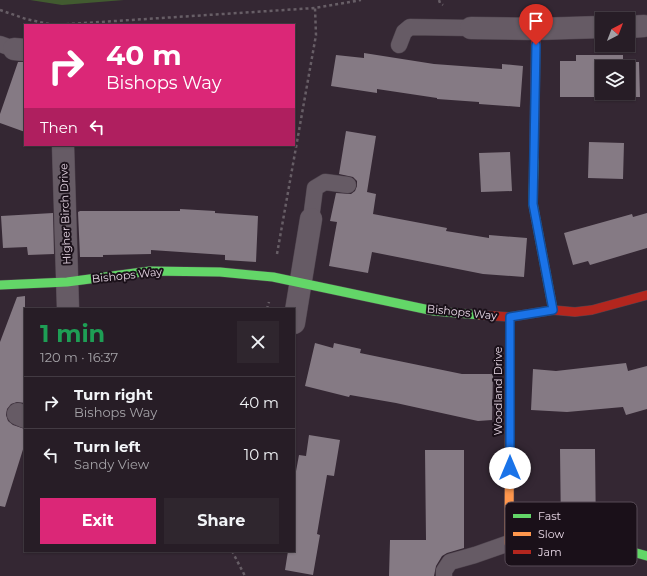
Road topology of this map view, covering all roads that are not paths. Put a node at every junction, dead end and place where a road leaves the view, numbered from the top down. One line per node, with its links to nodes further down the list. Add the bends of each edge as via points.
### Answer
1 (595, 27): 3 (street)
2 (472, 28): 3 (street); 4 (lane, via 410,27 404,32)
3 (536, 29): 13 (street, via 533,204)
4 (399, 45)
5 (63, 146): 8 (street, Higher Birch Drive)
6 (348, 184): 7 (lane, via 325,182 315,188)
7 (311, 220): 9 (street)
8 (67, 282): 9 (street, Bishops Way, via 150,271 220,272 273,277); 10 (street, Bishops Way); 12 (street, Higher Birch Drive)
9 (301, 283): 14 (street); 15 (street, Bishops Way, via 434,310)
10 (0, 285)
11 (647, 294): 13 (street, Bishops Way, via 592,310)
12 (68, 308)
13 (553, 310): 15 (street, Bishops Way)
14 (295, 317)
15 (510, 317): 16 (street, Woodland Drive)
16 (510, 502)
17 (505, 545): 20 (lane, via 450,562)
18 (637, 554): 19 (street)
19 (647, 556)
20 (444, 576)

